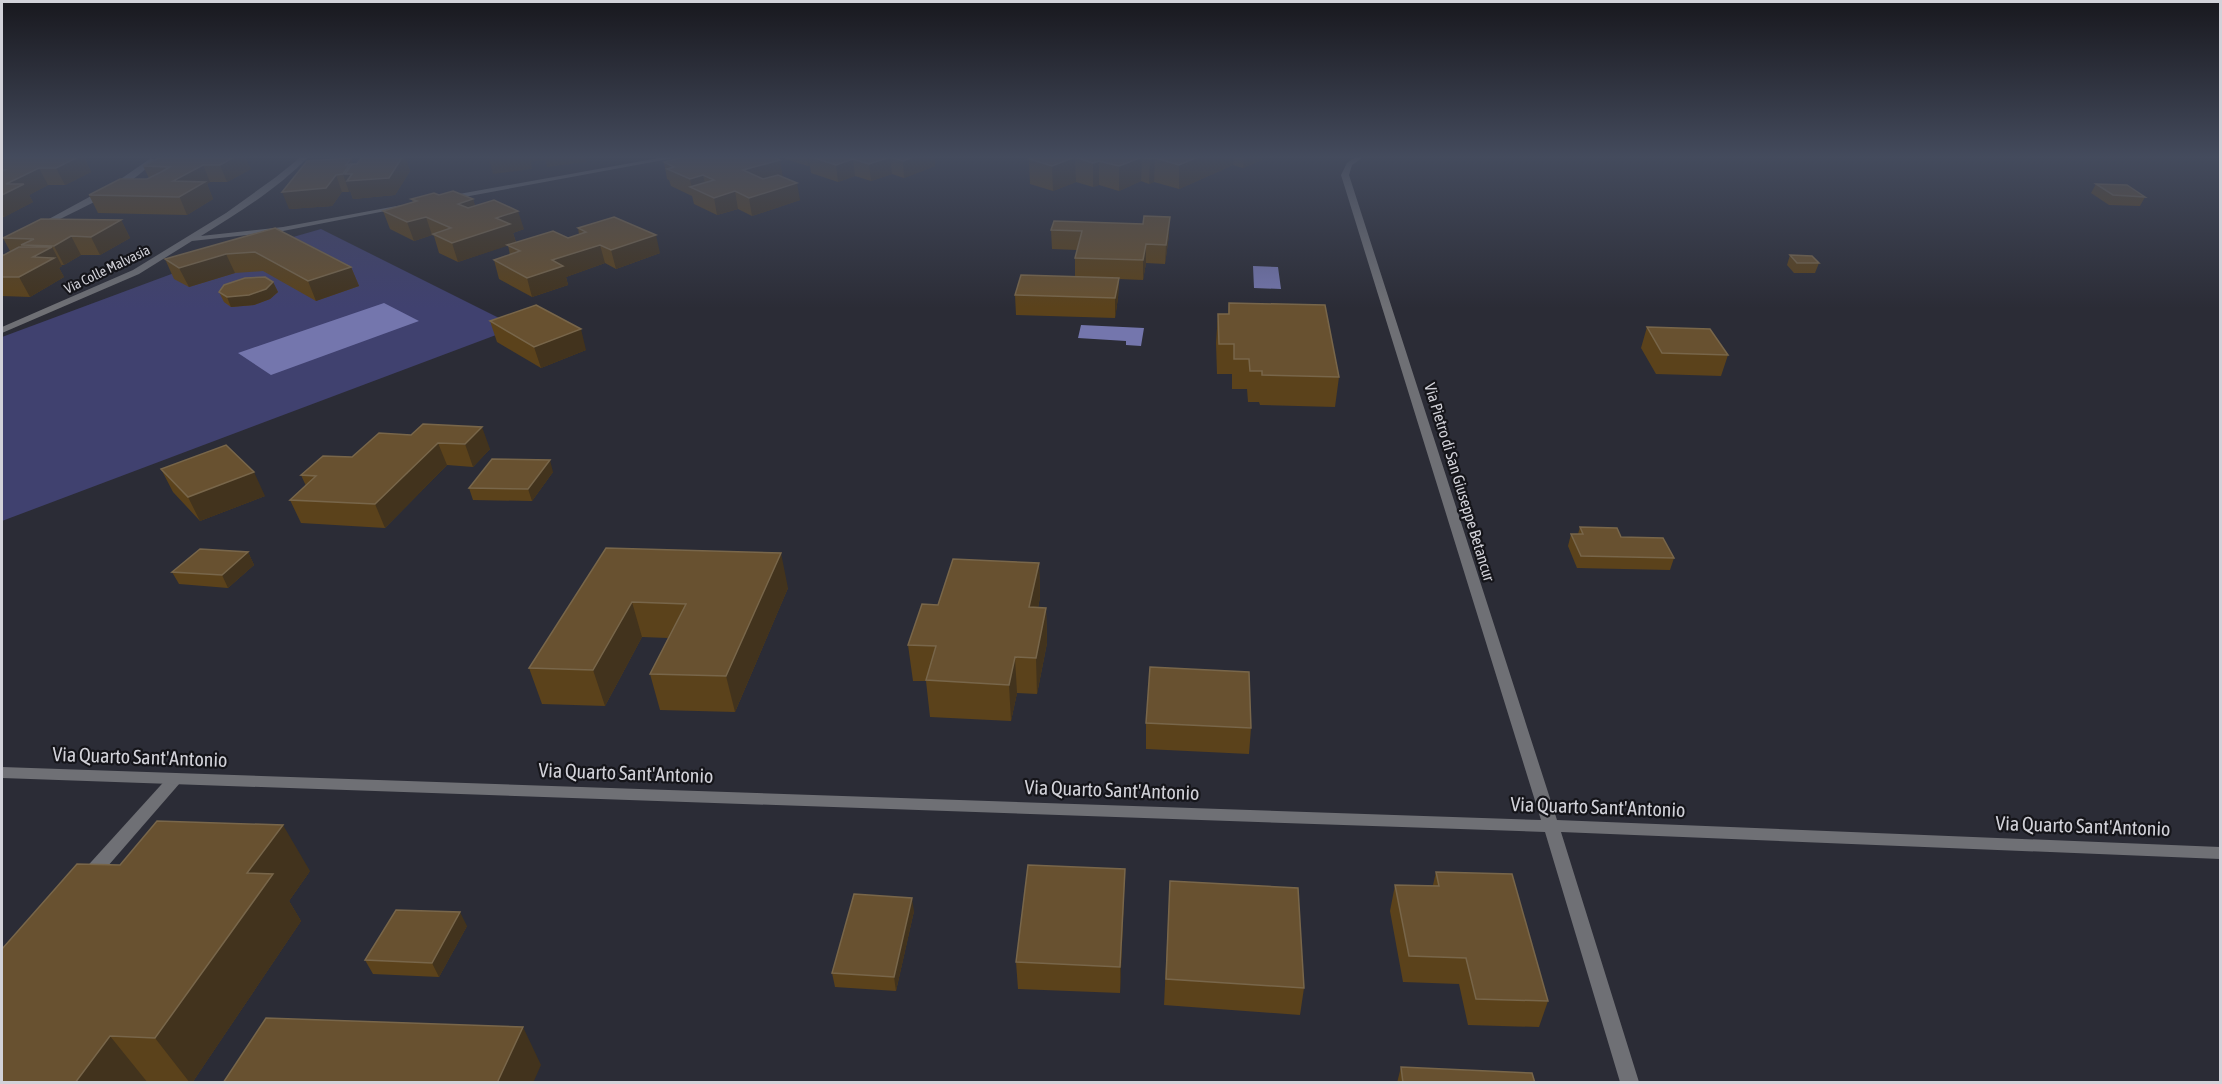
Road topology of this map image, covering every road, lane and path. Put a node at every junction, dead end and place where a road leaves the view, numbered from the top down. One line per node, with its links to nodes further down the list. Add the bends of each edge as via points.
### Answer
1 (76, 207): 5 (street)
2 (241, 207): 6 (street, Via Colle Malvasia)
3 (406, 207): 6 (street, via 283,229)
4 (1355, 207): 10 (street, Via Pietro di San Giuseppe Betancur)
5 (32, 230)
6 (193, 239): 7 (street, Via Colle Malvasia, via 136,272)
7 (2, 330)
8 (2, 773): 9 (street, Via Quarto Sant'Antonio)
9 (175, 779): 10 (street, Via Quarto Sant'Antonio); 12 (street)
10 (1551, 826): 11 (street, Via Quarto Sant'Antonio); 13 (street)
11 (2220, 853)
12 (81, 885)
13 (1629, 1083)

